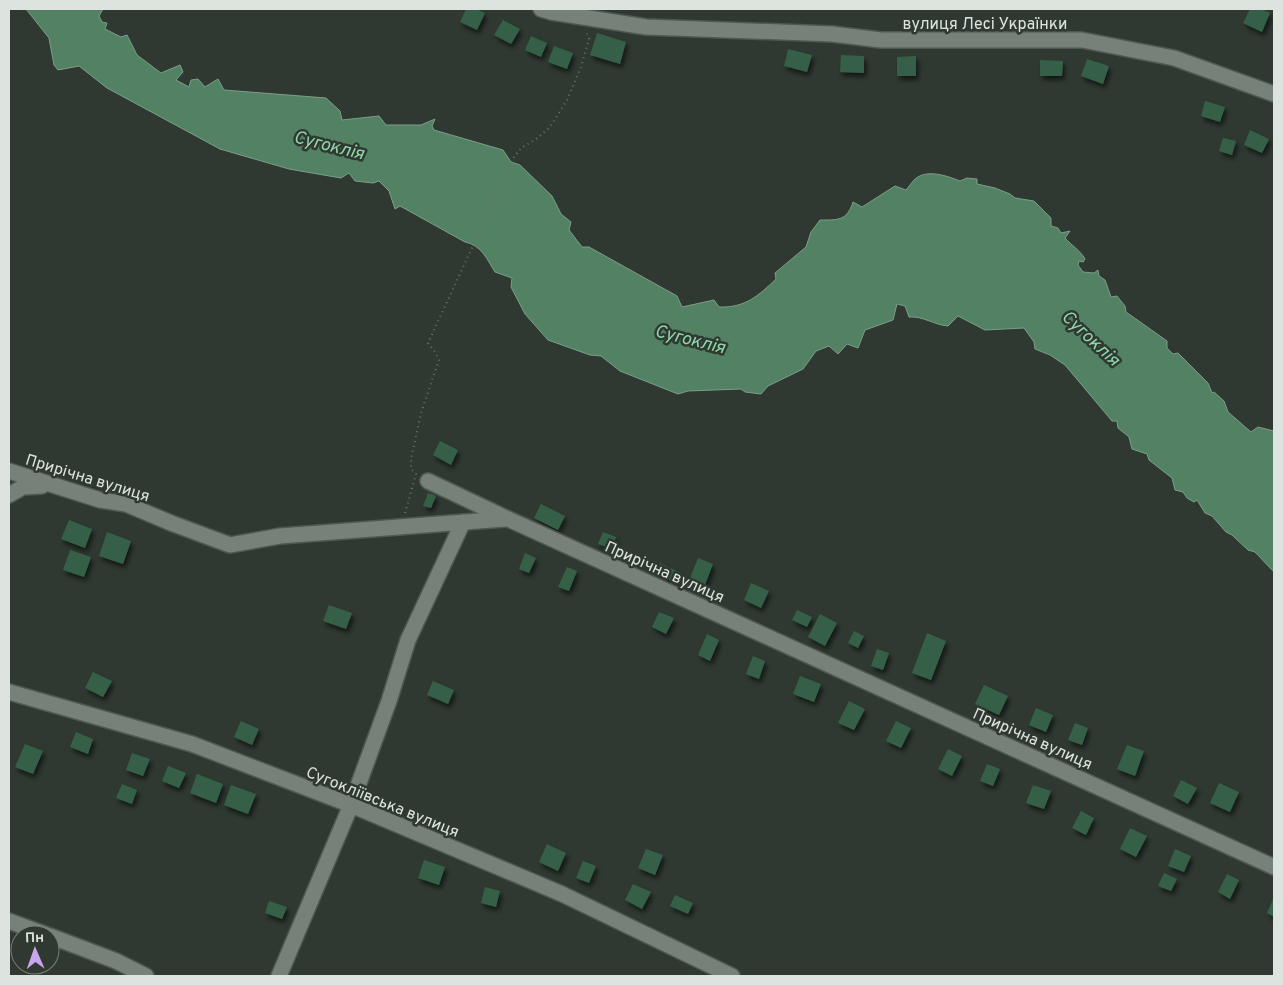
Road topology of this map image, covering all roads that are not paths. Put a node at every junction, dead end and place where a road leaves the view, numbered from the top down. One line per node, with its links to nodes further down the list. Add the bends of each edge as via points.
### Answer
1 (541, 9): 2 (street, вулиця Лесі Українки, via 646,27 832,34 881,40 1082,40 1174,58)
2 (1274, 94)
3 (9, 471): 5 (street, Прирічна вулиця)
4 (428, 480): 7 (street)
5 (53, 485): 6 (street, via 23,487); 8 (street, Прирічна вулиця, via 100,500 126,504 230,545 280,536)
6 (9, 495)
7 (506, 518): 8 (street, Прирічна вулиця); 11 (street, Прирічна вулиця)
8 (463, 522): 10 (street, via 408,640)
9 (9, 692): 10 (street, Сугокліївська вулиця, via 192,744)
10 (351, 805): 14 (street); 15 (street, Сугокліївська вулиця, via 562,894)
11 (1274, 867)
12 (60, 940): 13 (street)
13 (146, 976)
14 (279, 976)
15 (732, 976)

